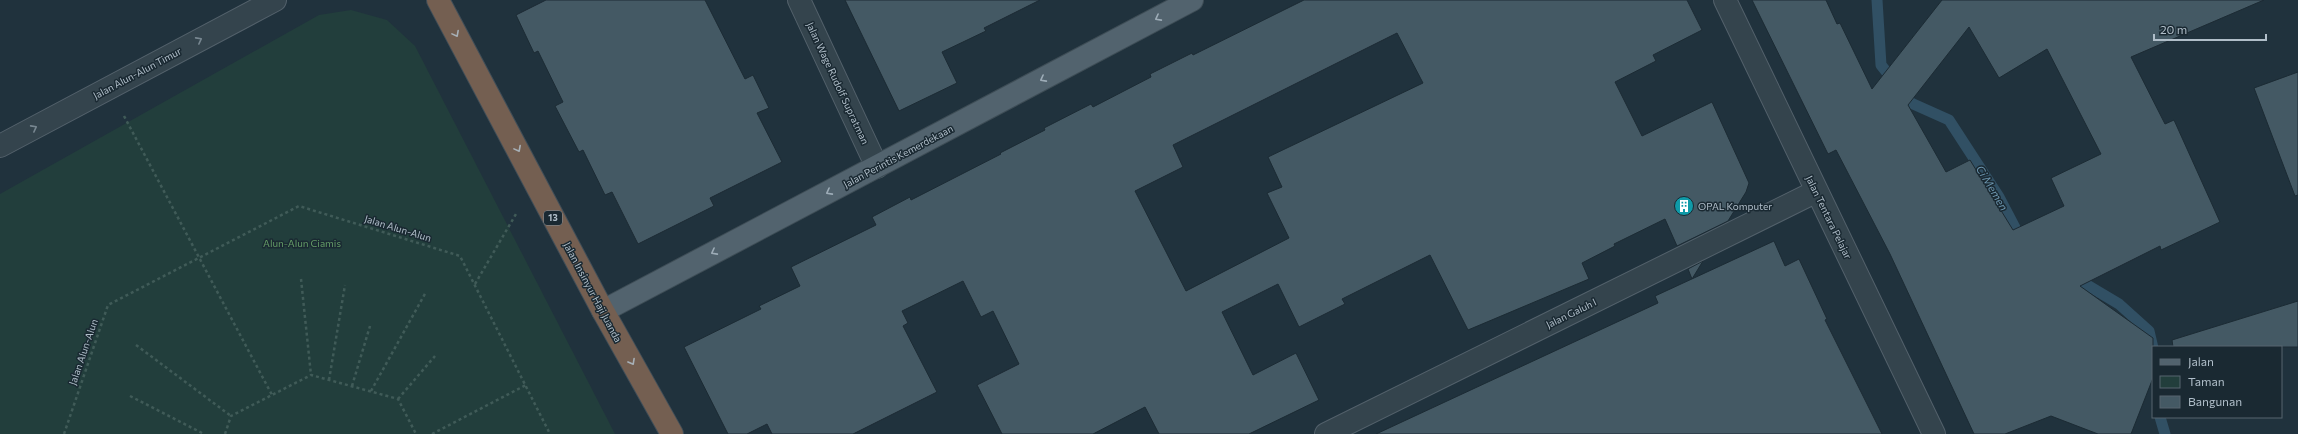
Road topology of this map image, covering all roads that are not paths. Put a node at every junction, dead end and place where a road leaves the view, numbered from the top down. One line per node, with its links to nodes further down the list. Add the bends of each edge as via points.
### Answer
1 (275, 0): 6 (street, Jalan Alun-Alun Timur, one-way to 1)
2 (438, 0): 9 (highway, Jalan Insinyur Haji Juanda / 13, one-way to 9)
3 (798, 0): 7 (street, Jalan Wage Rudolf Supratman)
4 (1192, 0): 7 (main road, Jalan Perintis Kemerdekaan, one-way to 7)
5 (1724, 0): 8 (street, Jalan Tentara Pelajar)
6 (0, 146)
7 (877, 167): 9 (main road, Jalan Perintis Kemerdekaan, one-way to 9)
8 (1817, 191): 11 (street, Jalan Galuh I); 12 (street, Jalan Tentara Pelajar)
9 (603, 311): 10 (highway, Jalan Insinyur Haji Juanda / 13, one-way to 10)
10 (672, 434)
11 (1326, 434)
12 (1934, 434)

